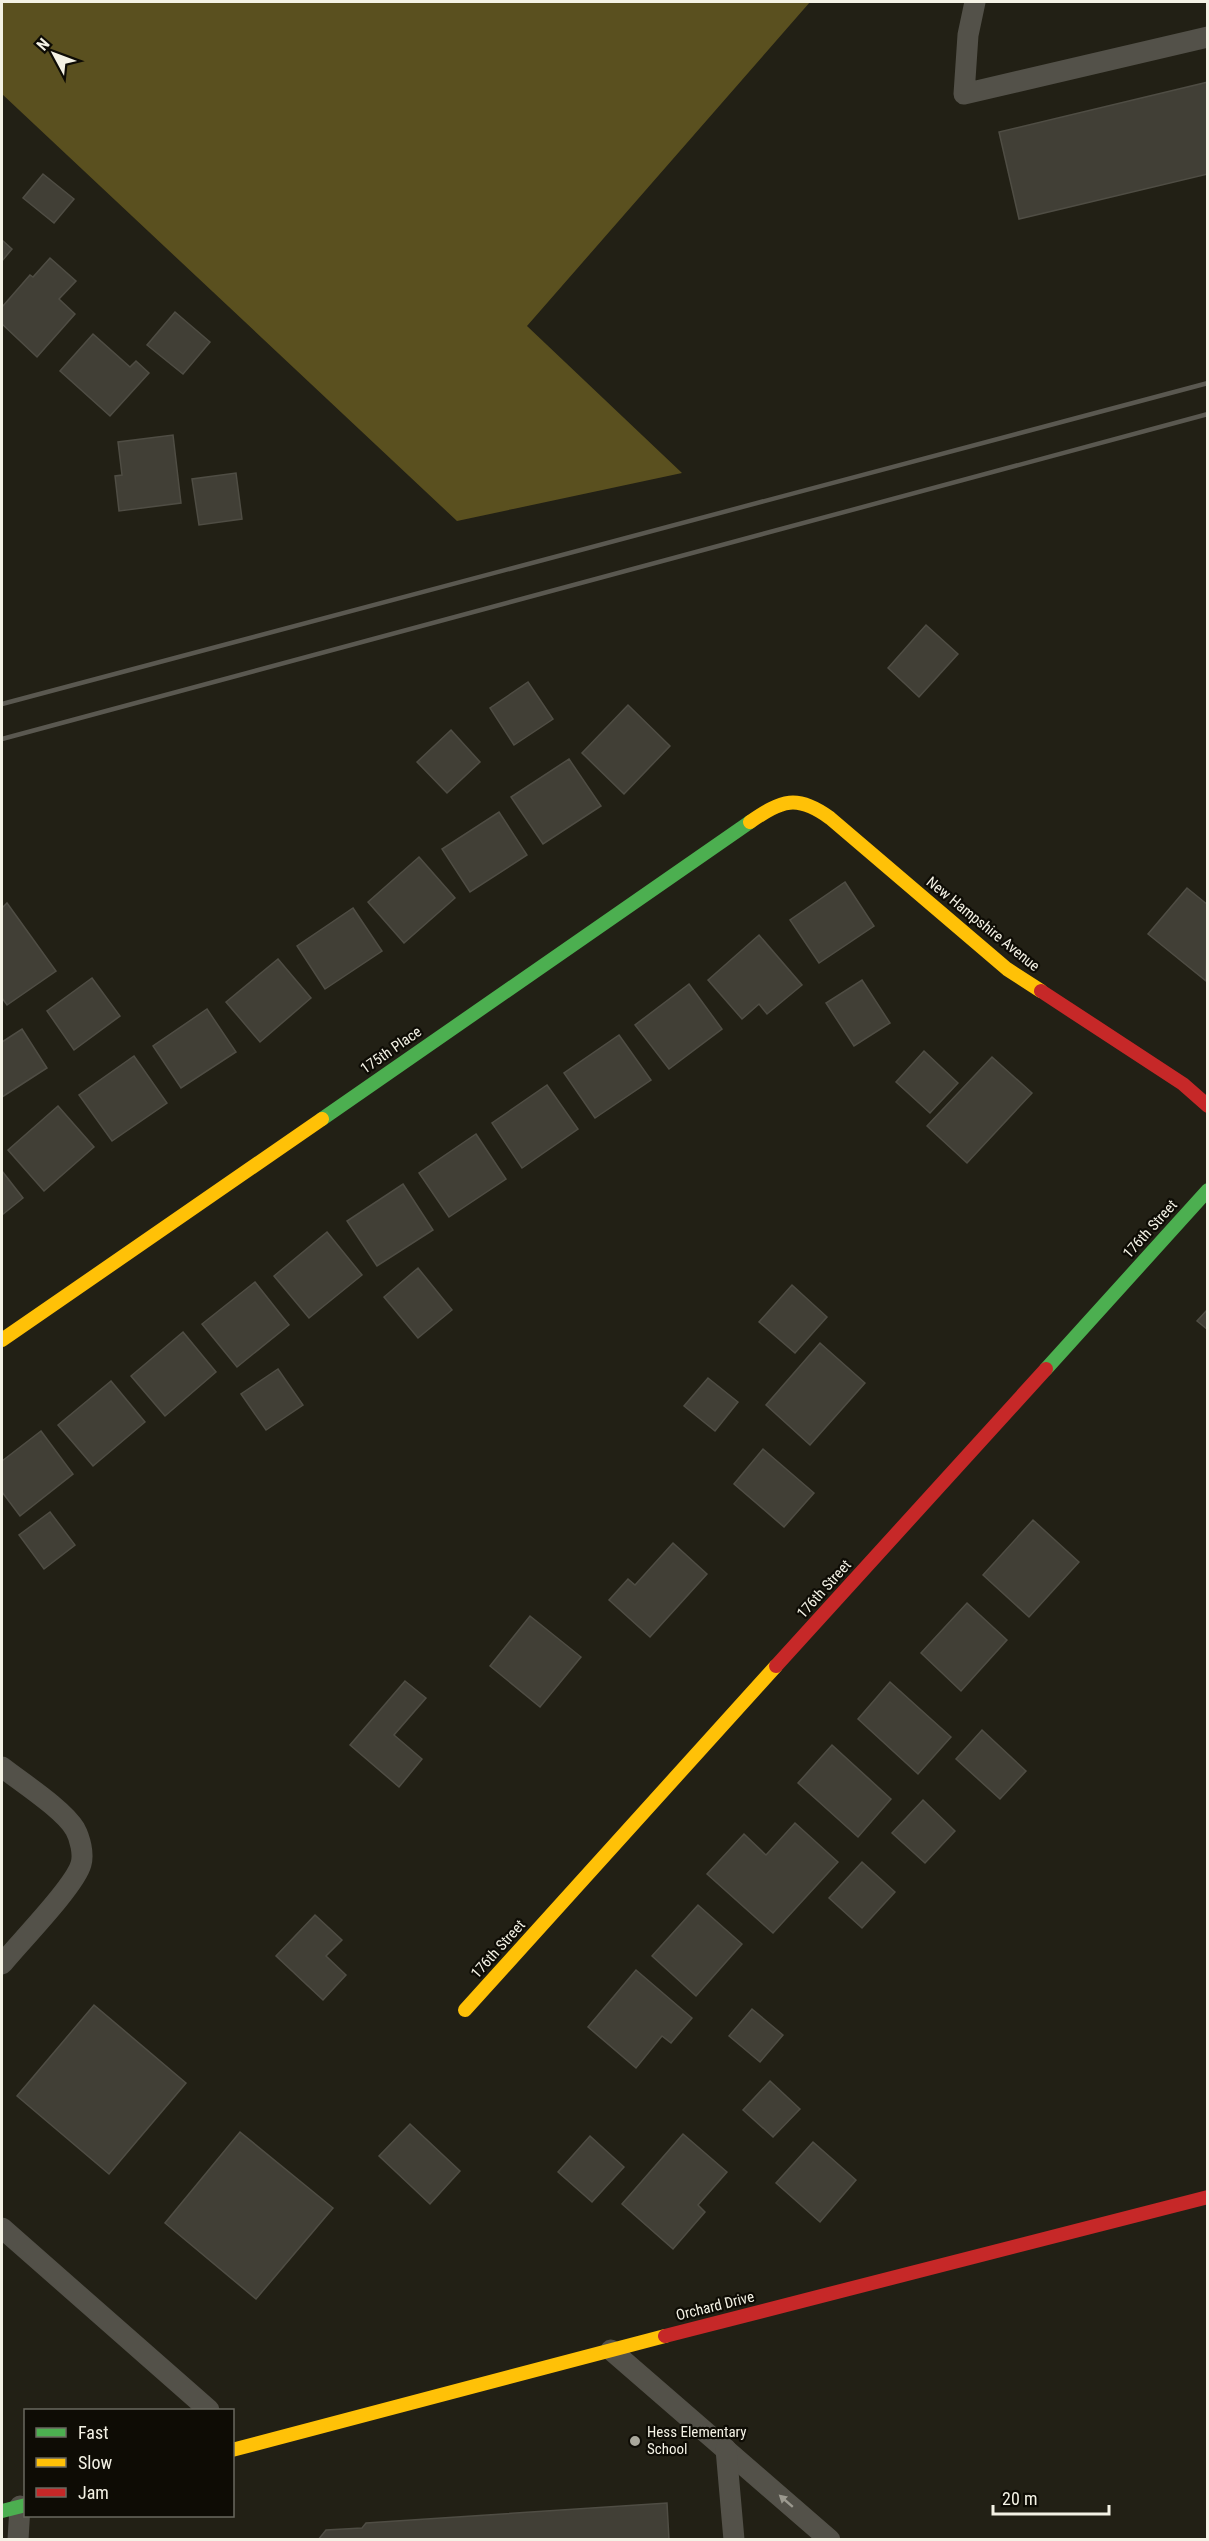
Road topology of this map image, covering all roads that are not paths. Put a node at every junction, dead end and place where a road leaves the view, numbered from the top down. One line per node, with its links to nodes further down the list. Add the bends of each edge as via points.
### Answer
1 (975, 2): 2 (lane, via 968,35 964,94)
2 (1208, 37)
3 (804, 800): 4 (street, New Hampshire Avenue, via 1007,969 1183,1084); 6 (street, 175th Place, via 786,802 763,813)
4 (1208, 1106)
5 (1208, 1190): 9 (street, 176th Street)
6 (2, 1340)
7 (2, 1767): 8 (lane, via 74,1828 82,1863 72,1882)
8 (2, 1964)
9 (465, 2010)
10 (1208, 2197): 12 (street, Orchard Drive)
11 (2, 2228): 13 (lane)
12 (611, 2350): 14 (street, Orchard Drive); 15 (lane)
13 (208, 2409)
14 (241, 2448)
15 (726, 2448): 18 (lane); 19 (lane, one-way to 15)
16 (16, 2508): 17 (lane)
17 (18, 2540)
18 (734, 2540)
19 (830, 2540)

